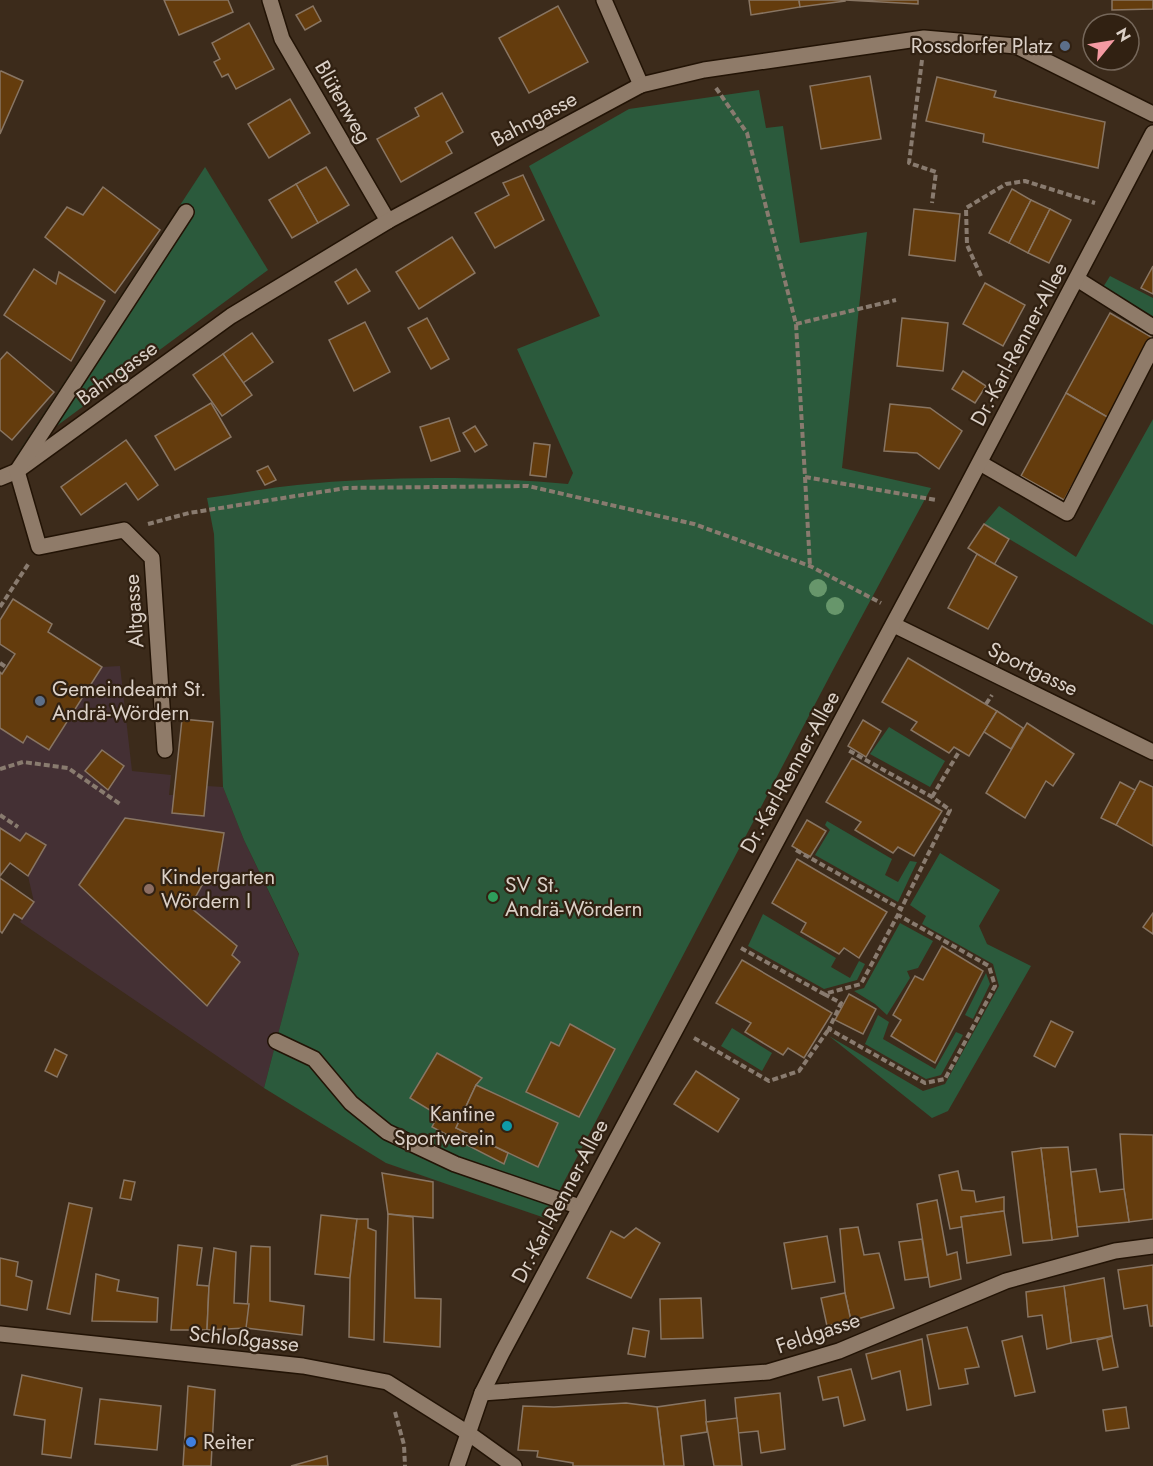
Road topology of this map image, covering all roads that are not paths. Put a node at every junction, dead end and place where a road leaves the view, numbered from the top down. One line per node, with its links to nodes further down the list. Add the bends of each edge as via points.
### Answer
1 (270, 0): 7 (street, Blütenweg, via 282,39)
2 (604, 0): 3 (street)
3 (641, 85): 4 (street, Bahngasse, via 704,70 924,38 1016,46); 7 (street, Bahngasse)
4 (1153, 114)
5 (1153, 133): 8 (street, Dr.-Karl-Renner-Allee)
6 (186, 212): 12 (street)
7 (388, 221): 12 (street, Bahngasse, via 231,316)
8 (1077, 279): 9 (street); 11 (street, Dr.-Karl-Renner-Allee)
9 (1153, 327)
10 (1153, 346): 11 (street, via 1067,513)
11 (980, 463): 14 (street, Dr.-Karl-Renner-Allee)
12 (17, 471): 13 (street, Bahngasse); 15 (street, Altgasse, via 39,547 124,531 152,558)
13 (0, 478)
14 (896, 619): 16 (street, Sportgasse); 18 (street, Dr.-Karl-Renner-Allee)
15 (165, 750)
16 (1153, 752)
17 (276, 1041): 18 (street, via 314,1059 351,1103 387,1132 455,1164)
18 (580, 1207): 21 (street, Dr.-Karl-Renner-Allee)
19 (1153, 1246): 21 (street, Feldgasse, via 1115,1251 1006,1281 840,1351 768,1372)
20 (0, 1334): 22 (street, Schloßgasse, via 303,1366 387,1382)
21 (482, 1393): 22 (street, Dr.-Karl-Renner-Allee)
22 (468, 1433): 23 (street, Dr.-Karl-Renner-Allee); 24 (street, Schloßgasse)
23 (457, 1466)
24 (514, 1466)

